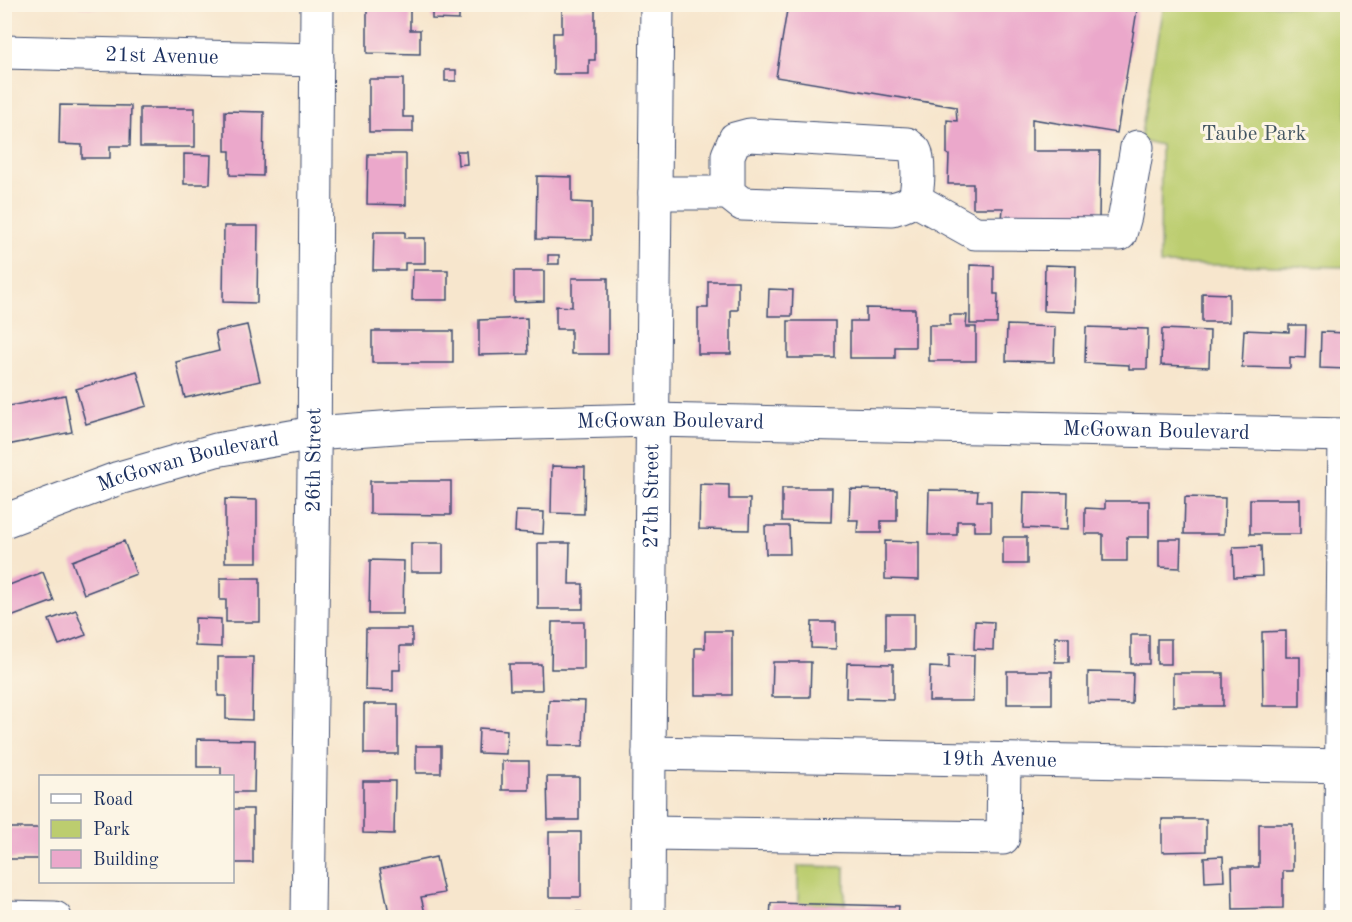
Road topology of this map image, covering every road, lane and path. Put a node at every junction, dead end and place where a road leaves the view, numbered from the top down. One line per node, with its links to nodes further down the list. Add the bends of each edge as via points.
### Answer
1 (317, 4): 4 (street, 26th Street)
2 (657, 4): 6 (street, 27th Street)
3 (4, 52): 4 (street, 21st Avenue)
4 (317, 60): 10 (street, 26th Street)
5 (1137, 147): 8 (street, via 1120,234 975,233)
6 (655, 193): 7 (street); 9 (street, 27th Street)
7 (728, 193): 8 (street, via 742,204 892,209); 8 (street, via 728,155 735,139 750,135 907,144 917,159)
8 (914, 199)
9 (653, 420): 10 (street, McGowan Boulevard, via 409,426); 11 (street, McGowan Boulevard); 13 (street, 27th Street)
10 (314, 433): 12 (street, McGowan Boulevard, via 216,450 119,478); 19 (street, 26th Street)
11 (1346, 435): 15 (street)
12 (4, 520)
13 (649, 753): 14 (street, 19th Avenue); 16 (street, 27th Street)
14 (1004, 761): 15 (street, 19th Avenue); 16 (street, via 1003,838)
15 (1344, 766): 21 (street)
16 (648, 833): 20 (street, 27th Street)
17 (4, 916): 18 (street)
18 (55, 918)
19 (308, 918)
20 (648, 918)
21 (1340, 918)

